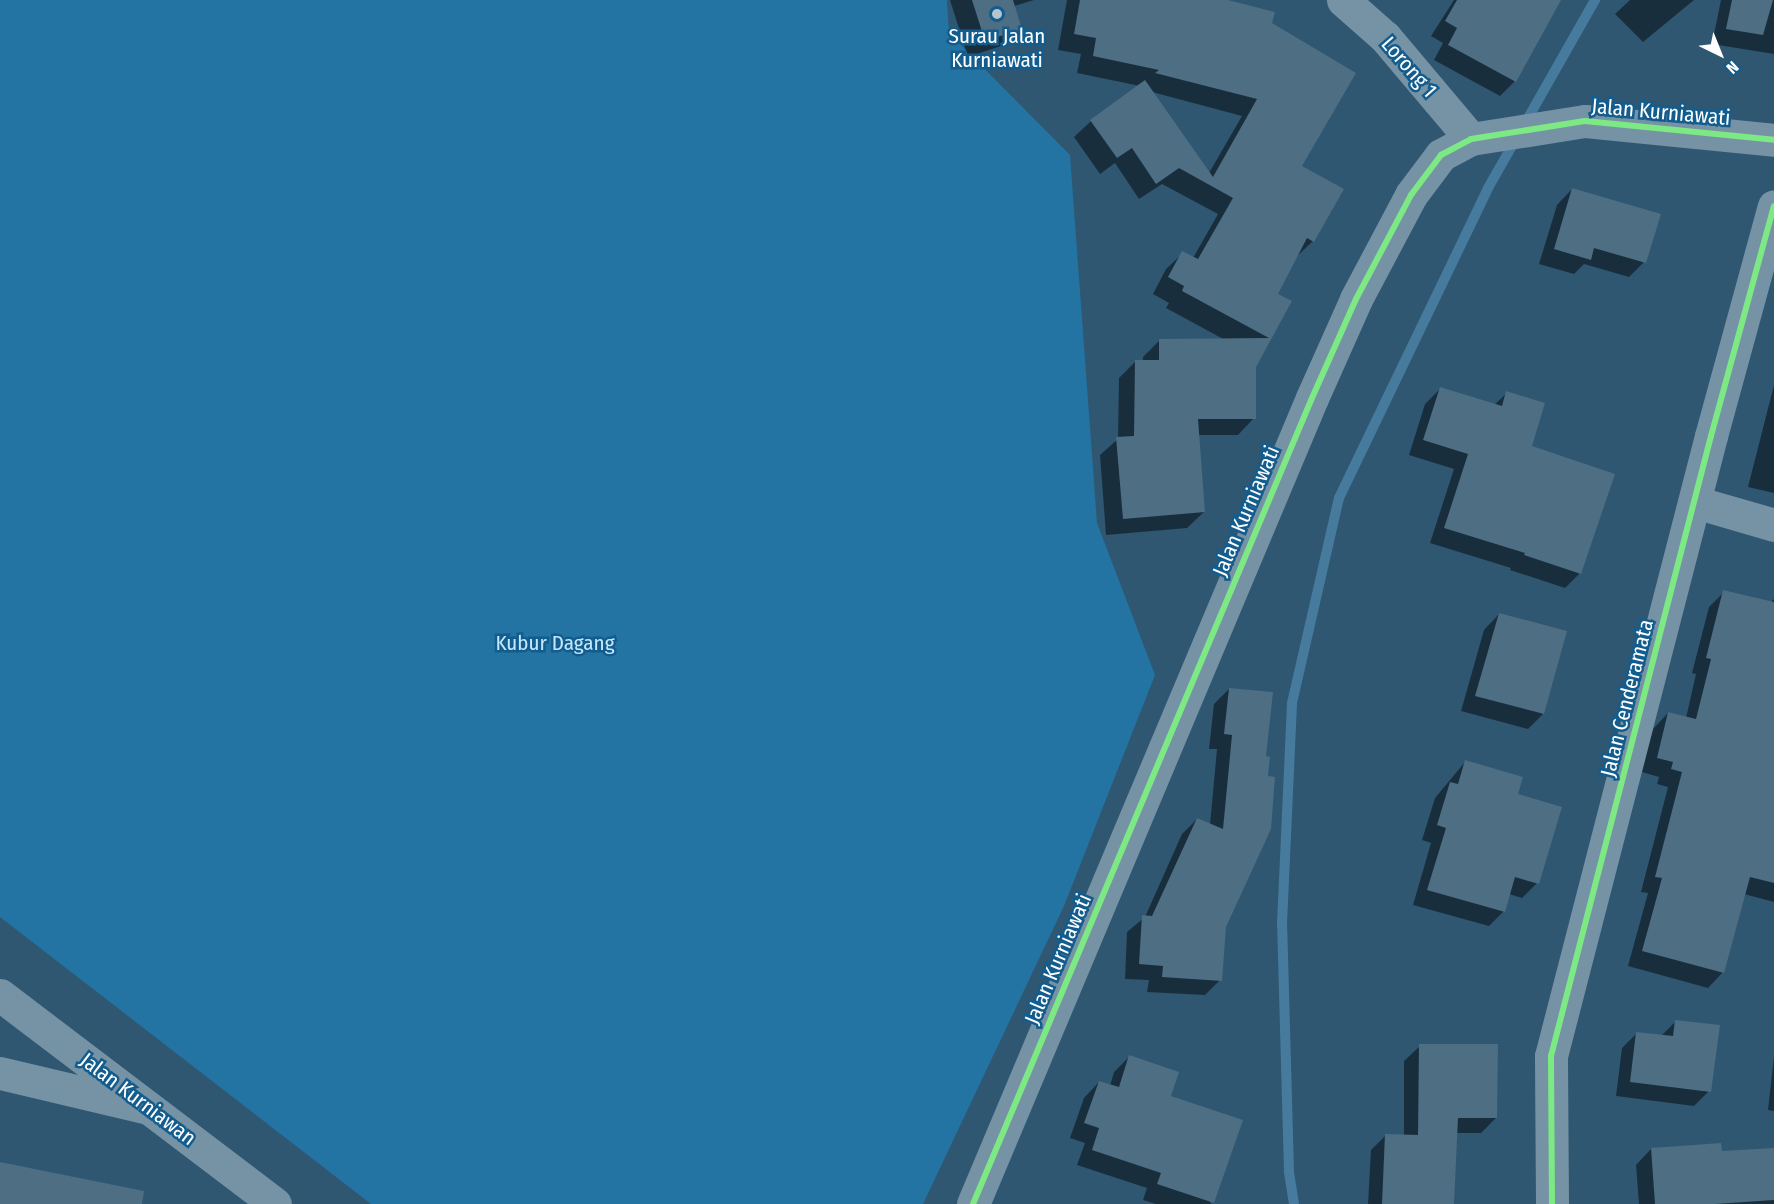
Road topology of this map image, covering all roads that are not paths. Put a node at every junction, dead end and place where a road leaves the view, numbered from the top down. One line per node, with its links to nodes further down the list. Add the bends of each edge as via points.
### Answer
1 (1343, 0): 2 (street, Lorong 1, via 1385,37)
2 (1481, 137): 3 (street, Jalan Kurniawati, via 1585,121); 11 (street, Jalan Kurniawati, via 1441,155 1411,195 1356,299)
3 (1774, 140)
4 (1774, 206): 5 (street, Jalan Cenderamata)
5 (1695, 502): 6 (street); 12 (street, Jalan Cenderamata, via 1551,1056)
6 (1774, 525)
7 (0, 995): 9 (street, Jalan Kurniawan)
8 (0, 1073): 9 (main road)
9 (148, 1107): 10 (street, Jalan Kurniawan)
10 (275, 1204)
11 (973, 1204)
12 (1552, 1204)

